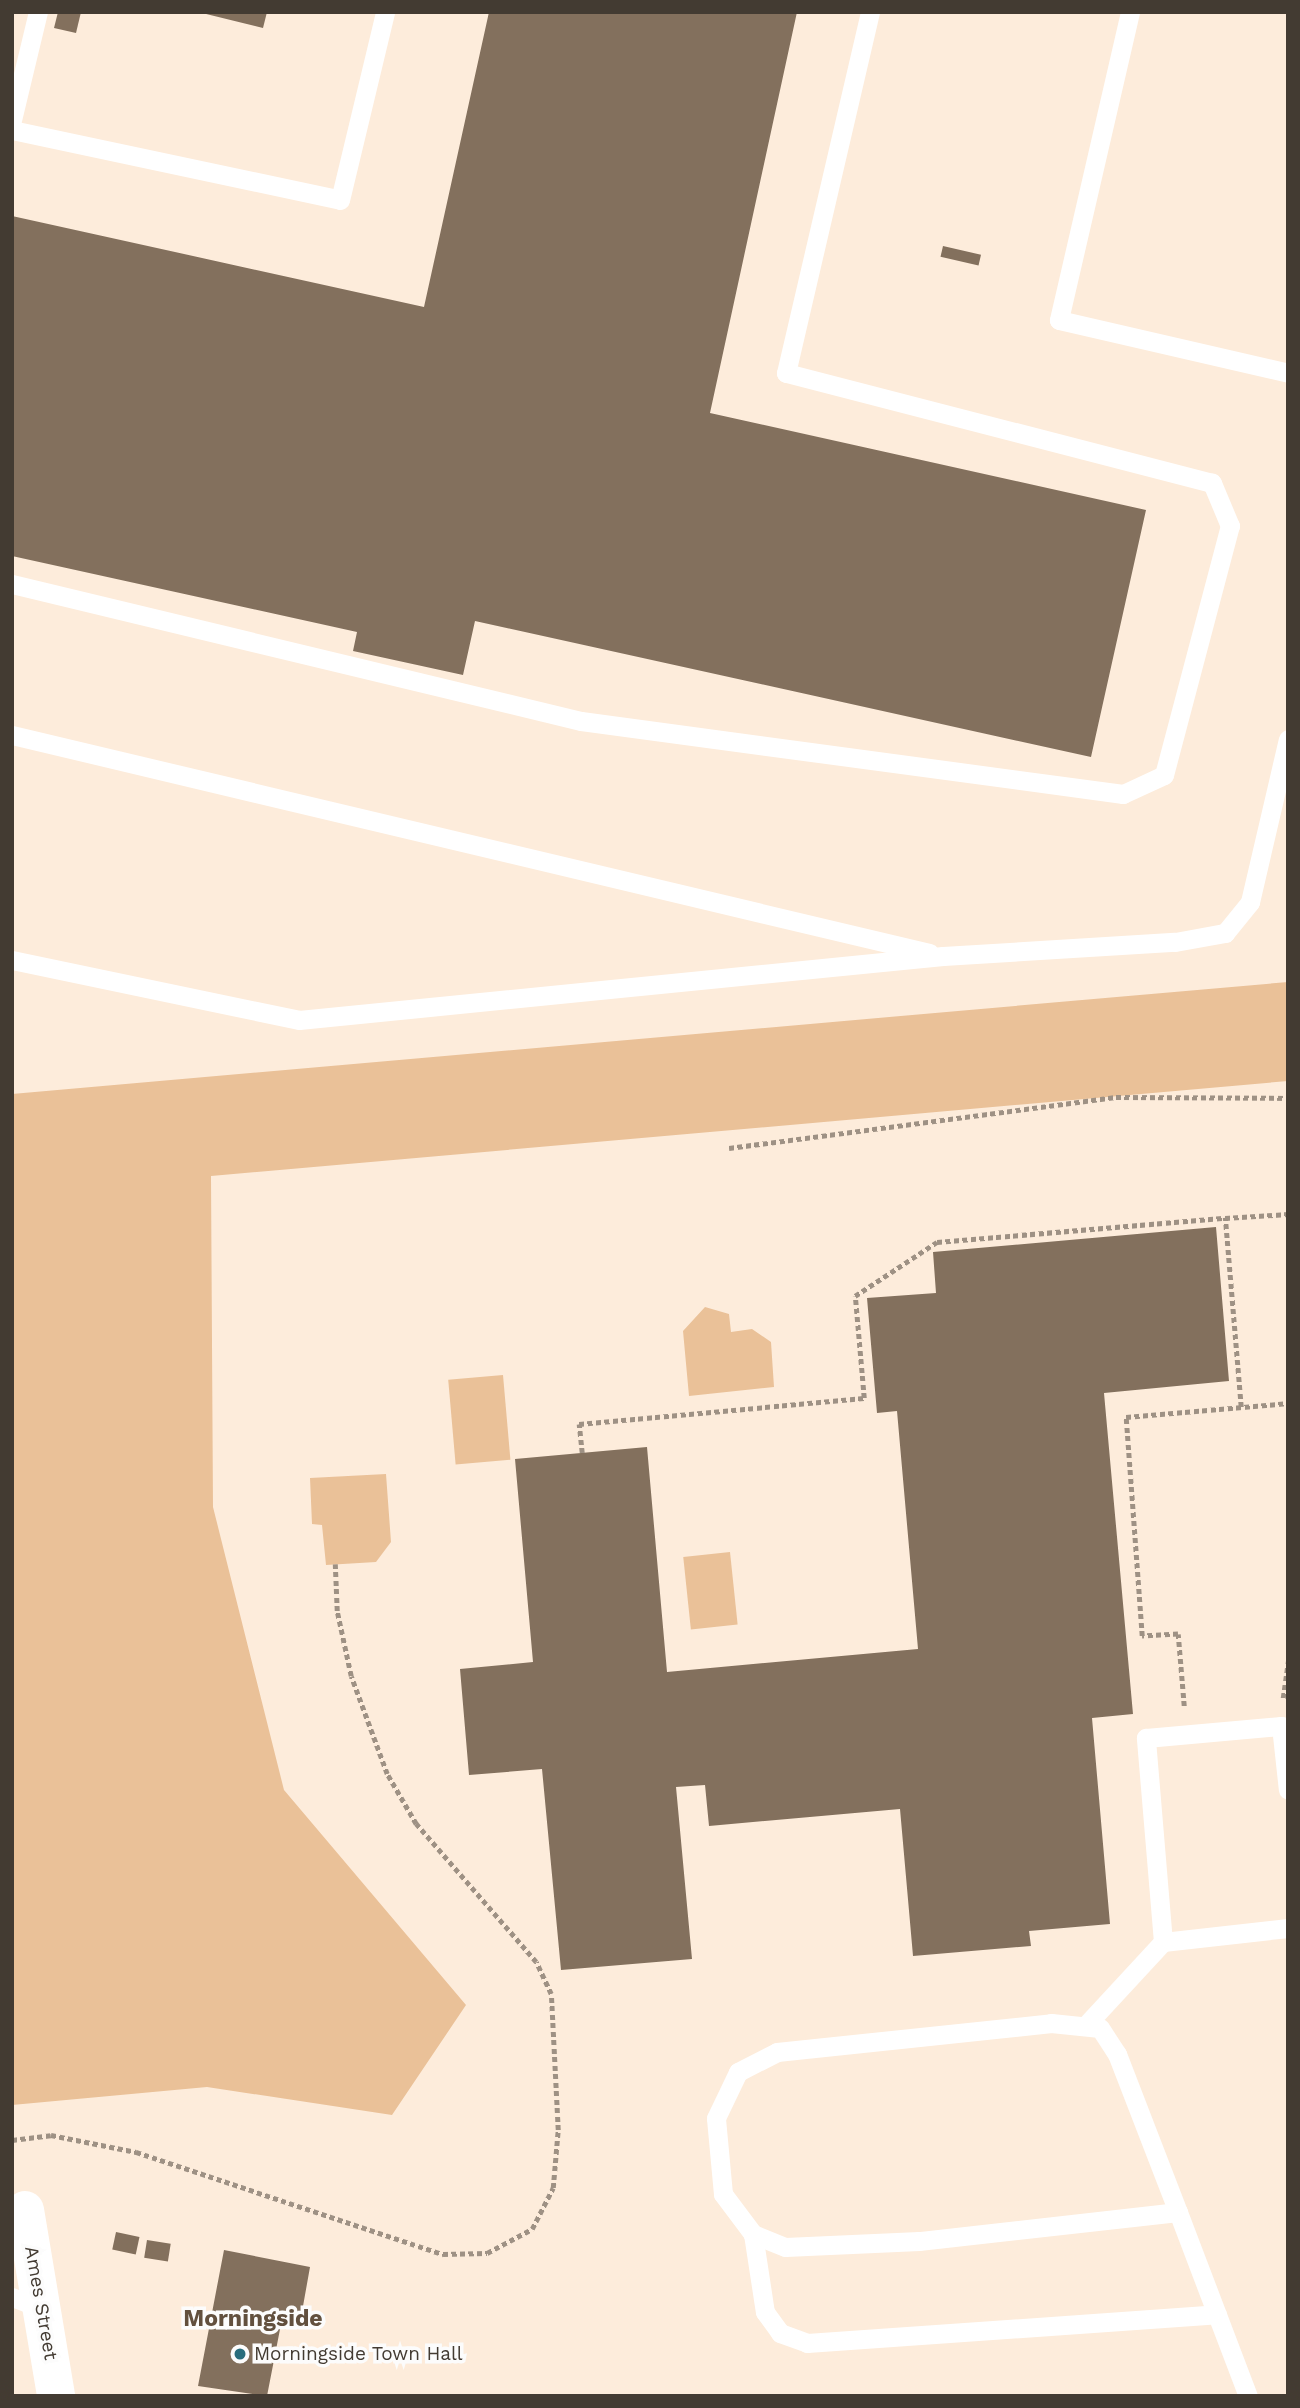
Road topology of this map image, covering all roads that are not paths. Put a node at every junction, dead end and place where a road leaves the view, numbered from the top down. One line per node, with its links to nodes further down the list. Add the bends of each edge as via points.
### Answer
1 (38, 12): 5 (lane)
2 (385, 12): 6 (lane, via 340,200)
3 (870, 12): 8 (lane, via 786,373 1212,483 1230,526 1164,775 1122,794 581,721)
4 (1130, 12): 7 (lane, via 1059,320)
5 (12, 120)
6 (12, 130)
7 (1288, 373)
8 (12, 584)
9 (12, 735): 11 (lane)
10 (1288, 738): 11 (lane, via 1250,902 1225,933 1175,942)
11 (943, 956): 12 (lane, via 299,1020)
12 (12, 960)
13 (1288, 1790): 15 (lane, via 1281,1726 1146,1738)
14 (1288, 1928): 15 (lane)
15 (1163, 1942): 16 (lane)
16 (1087, 2024): 18 (lane, via 1111,2039); 19 (lane, via 777,2052 749,2062 727,2085 716,2118 723,2194)
17 (25, 2210): 20 (street, Ames Street)
18 (1178, 2212): 19 (lane, via 804,2251); 21 (lane)
19 (753, 2234): 21 (lane, via 765,2312 780,2333 807,2343)
20 (27, 2303): 22 (street, Ames Street)
21 (1217, 2314): 23 (lane)
22 (57, 2396)
23 (1248, 2396)

